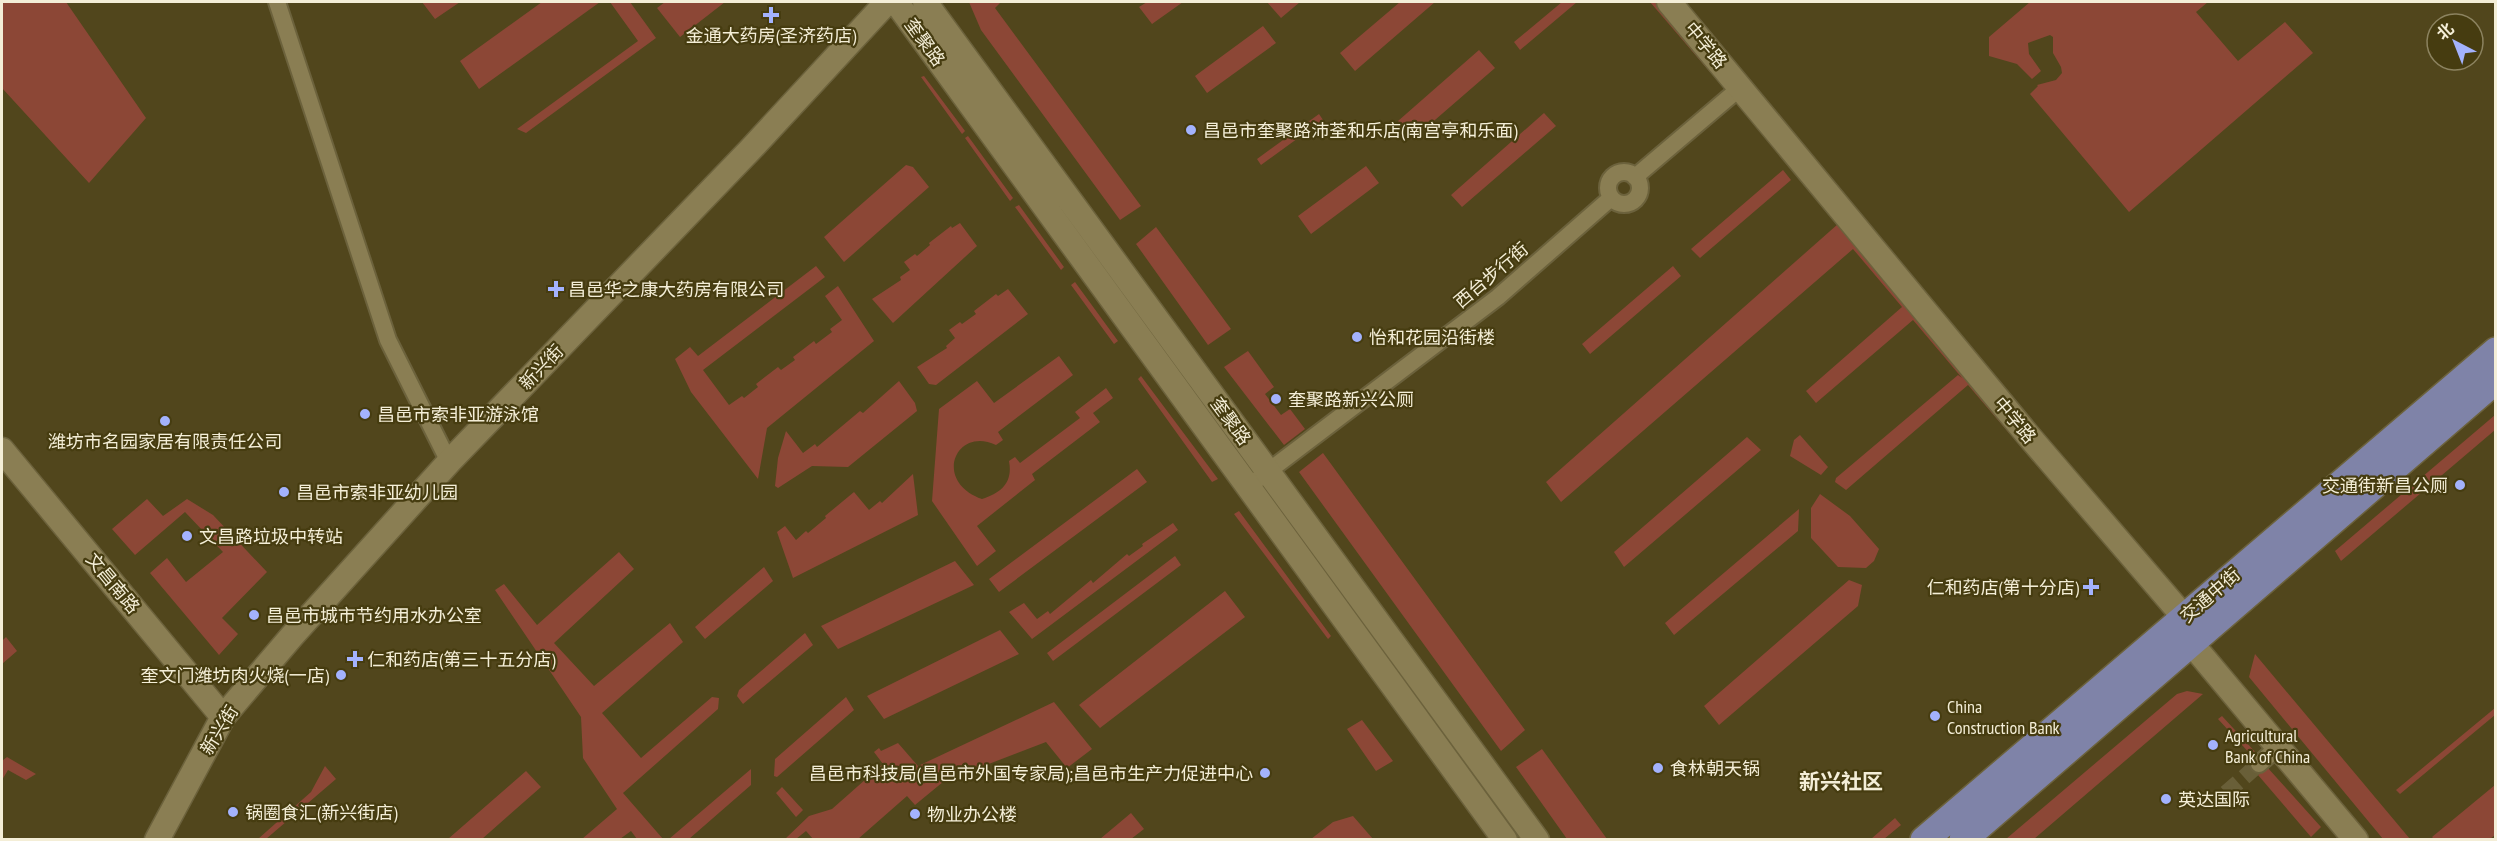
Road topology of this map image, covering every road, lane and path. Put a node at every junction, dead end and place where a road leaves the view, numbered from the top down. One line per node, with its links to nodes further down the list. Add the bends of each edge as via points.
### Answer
1 (278, 2): 10 (street, via 388,340)
2 (887, 2): 10 (street, 新兴街, via 750,150)
3 (896, 2): 12 (street, 奎聚路)
4 (925, 2): 11 (street, 奎聚路)
5 (1669, 2): 6 (street, 中学路)
6 (1741, 87): 11 (street, 西台步行街, via 1635,177 1622,172 1612,177 1608,186 1611,198 1498,297); 13 (street, 中学路, via 2027,434)
7 (2496, 351): 13 (main road, 交通中街)
8 (2496, 380): 14 (main road, 交通中街)
9 (2, 450): 15 (street, 文昌南路)
10 (448, 462): 15 (street, 新兴街)
11 (1268, 472): 12 (street, 西台步行街); 20 (street, 奎聚路)
12 (1249, 486): 19 (street, 奎聚路)
13 (2184, 617): 14 (street, 中学路); 21 (main road, 交通中街)
14 (2191, 643): 16 (street, 中学路); 22 (main road, 交通中街)
15 (223, 717): 18 (street, 新兴街)
16 (2278, 747): 17 (street); 23 (street, 中学路)
17 (2259, 764)
18 (157, 840)
19 (1505, 840)
20 (1537, 840)
21 (1923, 840)
22 (1963, 840)
23 (2356, 840)

